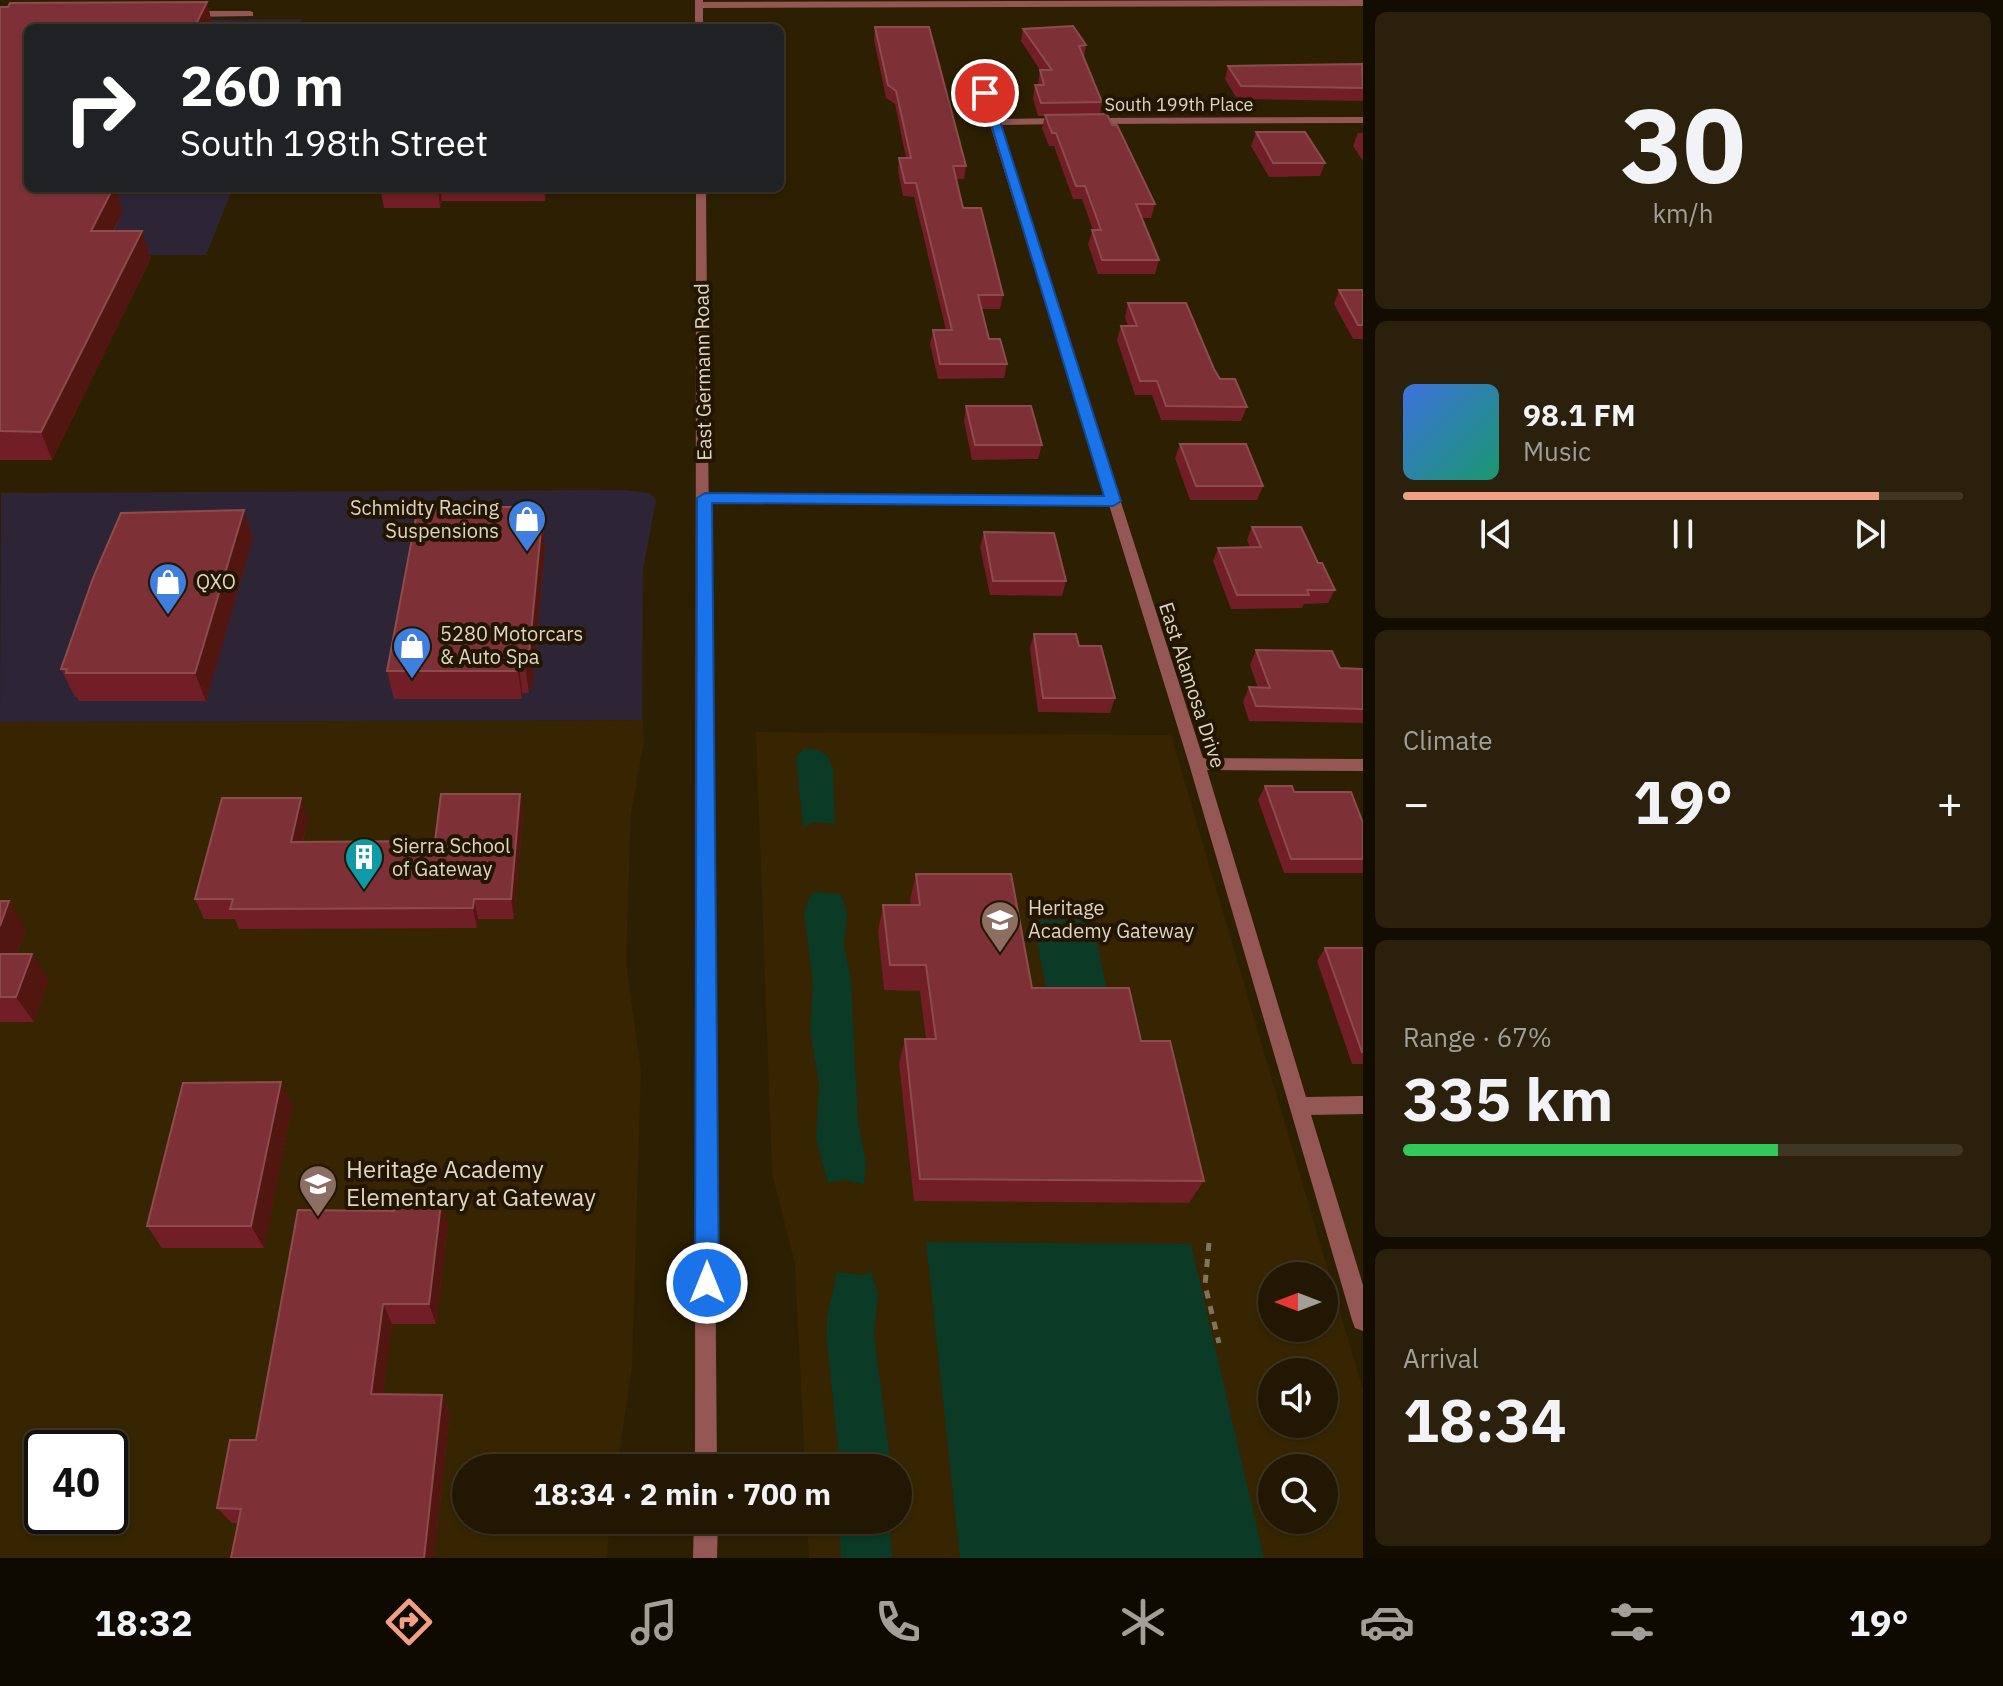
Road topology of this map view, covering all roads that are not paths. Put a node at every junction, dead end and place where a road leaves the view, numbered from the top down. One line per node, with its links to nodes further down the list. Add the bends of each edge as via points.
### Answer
1 (699, 3): 2 (street); 5 (street)
2 (1363, 3)
3 (172, 14): 4 (street)
4 (250, 14)
5 (699, 24)
6 (976, 64): 8 (street, East Alamosa Drive)
7 (1363, 120): 8 (street, South 199th Place)
8 (995, 122): 11 (street, East Alamosa Drive)
9 (701, 192): 10 (street, East Germann Road)
10 (705, 498): 11 (street); 17 (street, East Germann Road)
11 (1113, 501): 12 (street, East Alamosa Drive)
12 (1197, 764): 13 (street); 15 (street, East Alamosa Drive)
13 (1363, 765)
14 (1363, 1105): 15 (street)
15 (1298, 1106): 16 (street, East Alamosa Drive)
16 (1363, 1320)
17 (706, 1454)
18 (706, 1534): 19 (street)
19 (705, 1558)

